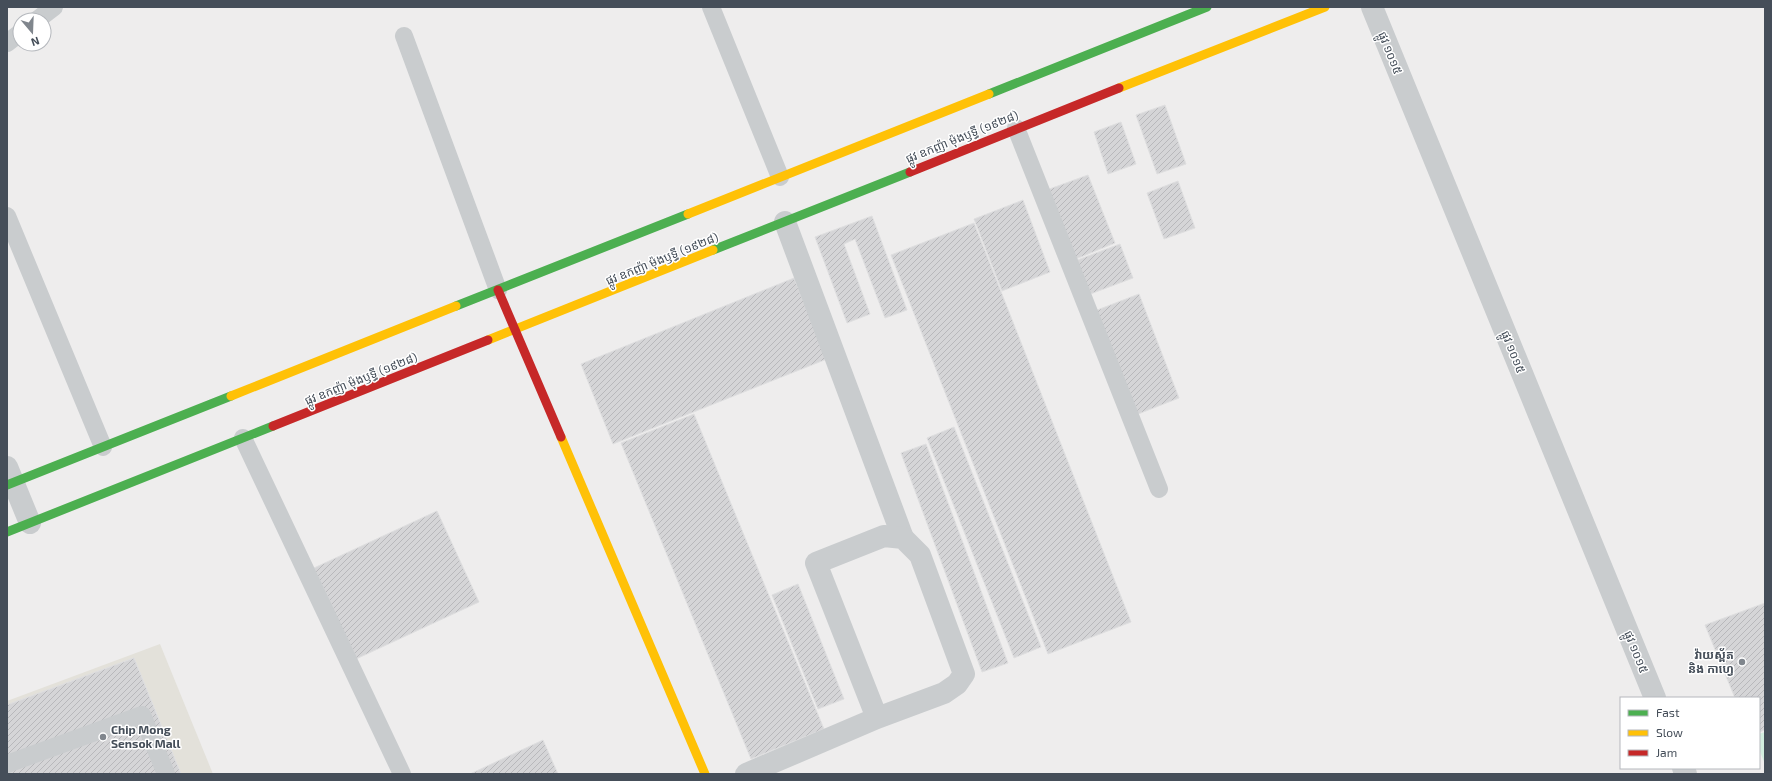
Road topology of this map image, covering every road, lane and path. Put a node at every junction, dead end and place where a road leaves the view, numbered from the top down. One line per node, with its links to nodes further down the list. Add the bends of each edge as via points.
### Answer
1 (711, 7): 7 (lane)
2 (1207, 7): 7 (main road)
3 (1325, 7): 6 (main road, ផ្លូវ ឧកញ៉ា ម៉ុងឫទ្ធី (១៩២៨))
4 (1372, 7): 19 (street, ផ្លូវ ១០១៥)
5 (404, 36): 10 (lane)
6 (1016, 128): 9 (main road, ផ្លូវ ឧកញ៉ា ម៉ុងឫទ្ធី (១៩២៨)); 15 (lane)
7 (780, 177): 10 (main road)
8 (7, 216): 13 (lane)
9 (785, 222): 11 (main road, ផ្លូវ ឧកញ៉ា ម៉ុងឫទ្ធី (១៩២៨)); 18 (street)
10 (498, 290): 11 (main road); 13 (main road)
11 (515, 330): 12 (main road, ផ្លូវ ឧកញ៉ា ម៉ុងឫទ្ធី (១៩២៨)); 24 (main road)
12 (243, 438): 16 (main road, ផ្លូវ ឧកញ៉ា ម៉ុងឫទ្ធី (១៩២៨)); 23 (lane)
13 (103, 447): 14 (main road)
14 (9, 478): 16 (street)
15 (1159, 489)
16 (30, 523): 17 (main road, ផ្លូវ ឧកញ៉ា ម៉ុងឫទ្ធី (១៩២៨))
17 (7, 532)
18 (903, 538): 20 (street, via 920,555 964,674 957,684 944,693); 20 (street, via 884,536 816,563)
19 (1655, 697)
20 (877, 718): 25 (street)
21 (7, 764): 22 (lane, via 142,715)
22 (166, 774)
23 (402, 774)
24 (705, 774)
25 (746, 774)

